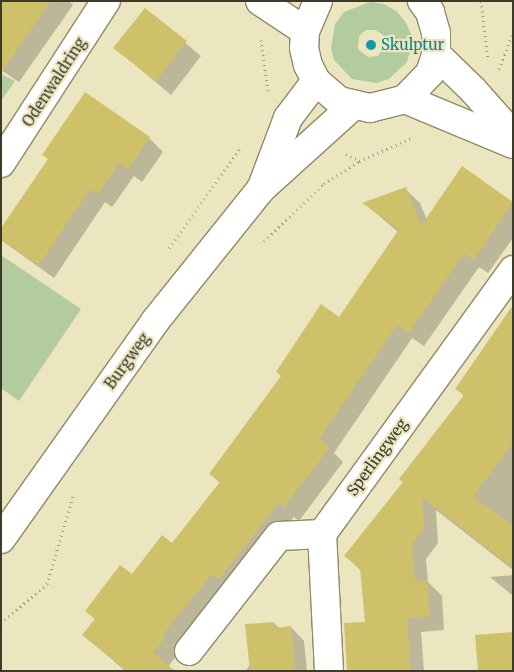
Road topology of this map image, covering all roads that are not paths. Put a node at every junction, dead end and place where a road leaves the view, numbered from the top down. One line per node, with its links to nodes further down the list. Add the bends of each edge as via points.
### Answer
1 (106, 1): 12 (street, Odenwaldring)
2 (318, 1): 5 (street)
3 (262, 2): 5 (street)
4 (429, 5): 6 (street, via 436,33)
5 (305, 30): 7 (street, via 304,48)
6 (436, 54): 8 (street, via 430,72); 10 (street)
7 (316, 81): 9 (street, via 339,101); 13 (street, Burgweg, via 288,118)
8 (405, 99): 9 (street, via 370,108); 11 (street)
9 (352, 106): 13 (street, Burgweg)
10 (513, 135)
11 (513, 144)
12 (1, 163)
13 (261, 189): 16 (street, Burgweg, via 156,320)
14 (513, 270): 15 (street, Sperlingweg)
15 (322, 534): 17 (street, via 278,536); 18 (street)
16 (1, 539)
17 (190, 651)
18 (329, 671)

